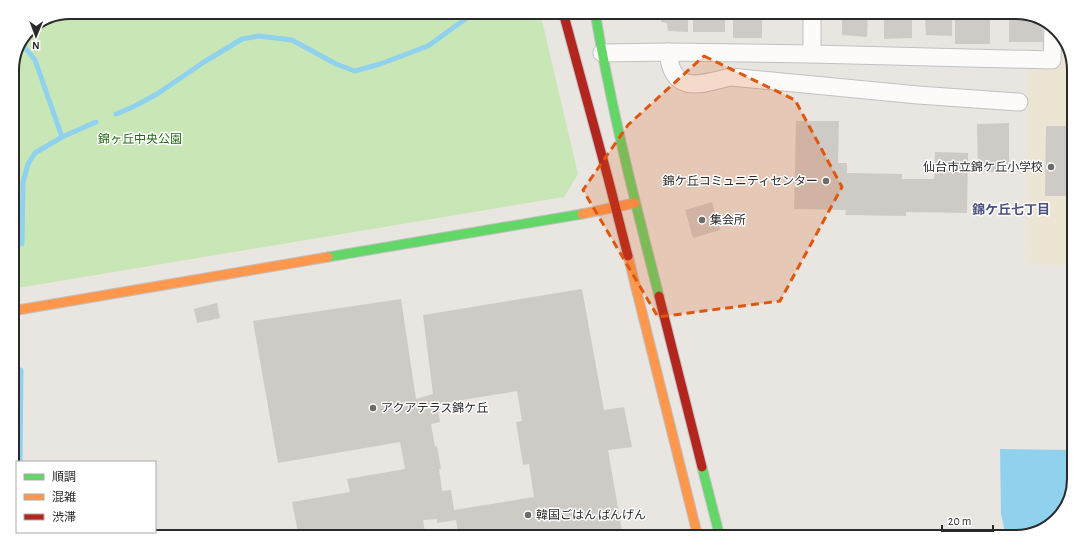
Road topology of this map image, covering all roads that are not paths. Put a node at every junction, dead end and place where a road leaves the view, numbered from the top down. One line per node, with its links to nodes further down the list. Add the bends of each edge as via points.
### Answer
1 (565, 19): 10 (street)
2 (596, 19): 6 (street)
3 (812, 19): 7 (street)
4 (1053, 35): 7 (street, via 1052,60)
5 (668, 52): 6 (street); 7 (street); 8 (street, via 672,70 679,80 690,84 731,77)
6 (602, 53): 9 (street)
7 (812, 54)
8 (1019, 102)
9 (635, 203): 10 (street); 13 (street)
10 (615, 208): 11 (street); 12 (street)
11 (19, 310)
12 (696, 530)
13 (718, 530)

